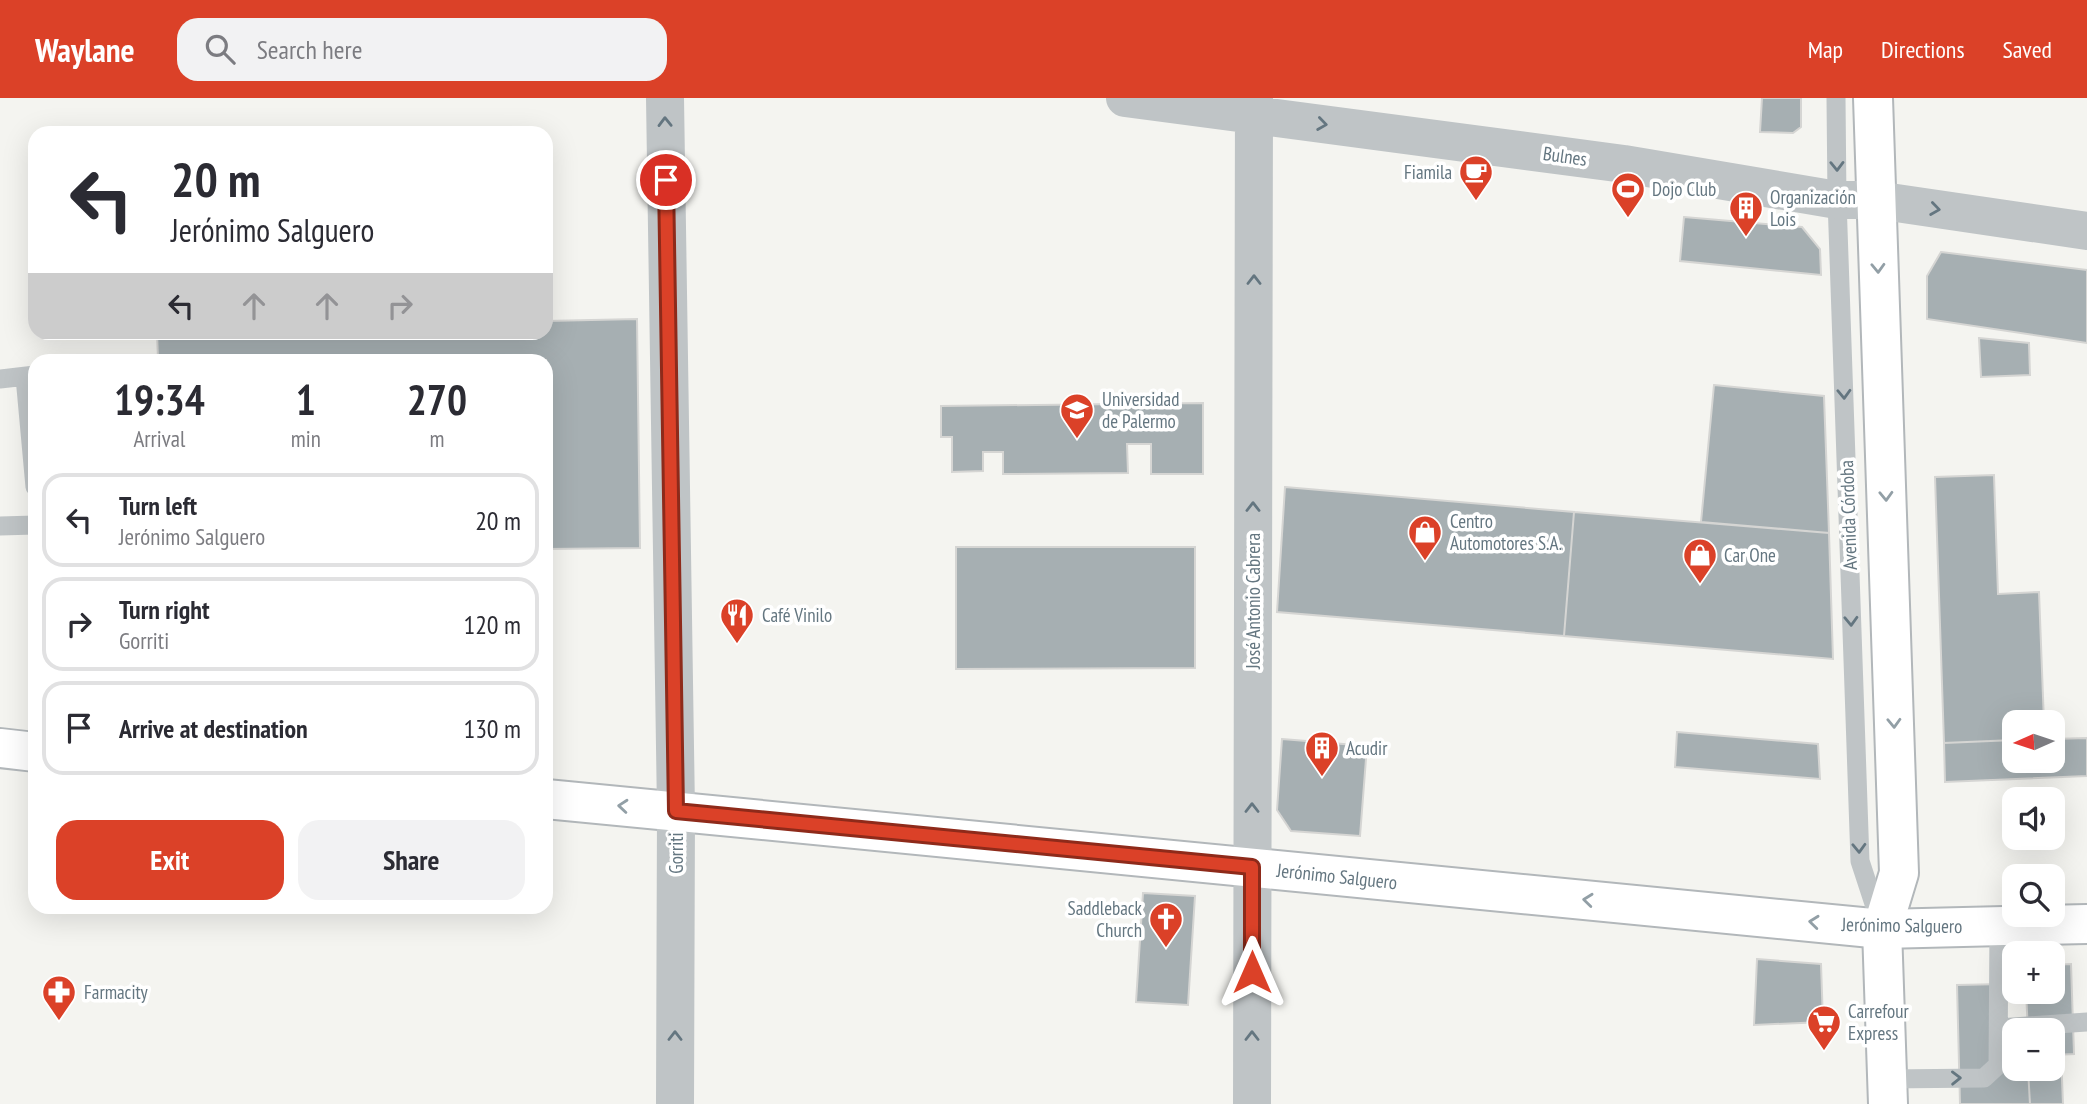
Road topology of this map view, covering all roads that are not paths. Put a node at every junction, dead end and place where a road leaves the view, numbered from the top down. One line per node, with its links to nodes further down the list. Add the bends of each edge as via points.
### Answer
1 (665, 98): 16 (street, Gorriti, one-way to 1)
2 (1125, 98): 5 (street, Bulnes)
3 (1836, 98): 6 (lane, Avenida Córdoba, one-way to 6)
4 (1873, 98): 7 (street, Avenida Córdoba)
5 (1254, 106): 6 (street, Bulnes, one-way to 6); 17 (street, José Antonio Cabrera, one-way to 5)
6 (1837, 200): 7 (street, Bulnes); 20 (lane, Avenida Córdoba, one-way to 20, via 1860,861)
7 (1876, 200): 8 (street, Bulnes, one-way to 8); 20 (street, Avenida Córdoba, one-way to 20, via 1899,873)
8 (2087, 231)
9 (28, 376): 10 (lane)
10 (0, 379)
11 (28, 525): 12 (lane)
12 (0, 526)
13 (0, 748): 14 (street)
14 (28, 751)
15 (553, 800): 16 (street, Jerónimo Salguero, one-way to 15)
16 (676, 811): 17 (street, Jerónimo Salguero); 24 (street, Gorriti, one-way to 16)
17 (1252, 867): 20 (street, Jerónimo Salguero, one-way to 17); 25 (street, José Antonio Cabrera, one-way to 17)
18 (2087, 924): 19 (street, Jerónimo Salguero)
19 (1999, 926): 20 (street, Jerónimo Salguero); 22 (lane)
20 (1882, 929): 23 (street, Avenida Córdoba)
21 (2087, 1022): 22 (lane)
22 (1999, 1028): 23 (lane, one-way to 22, via 1984,1078 1998,1065)
23 (1888, 1092)
24 (675, 1104)
25 (1252, 1104)

